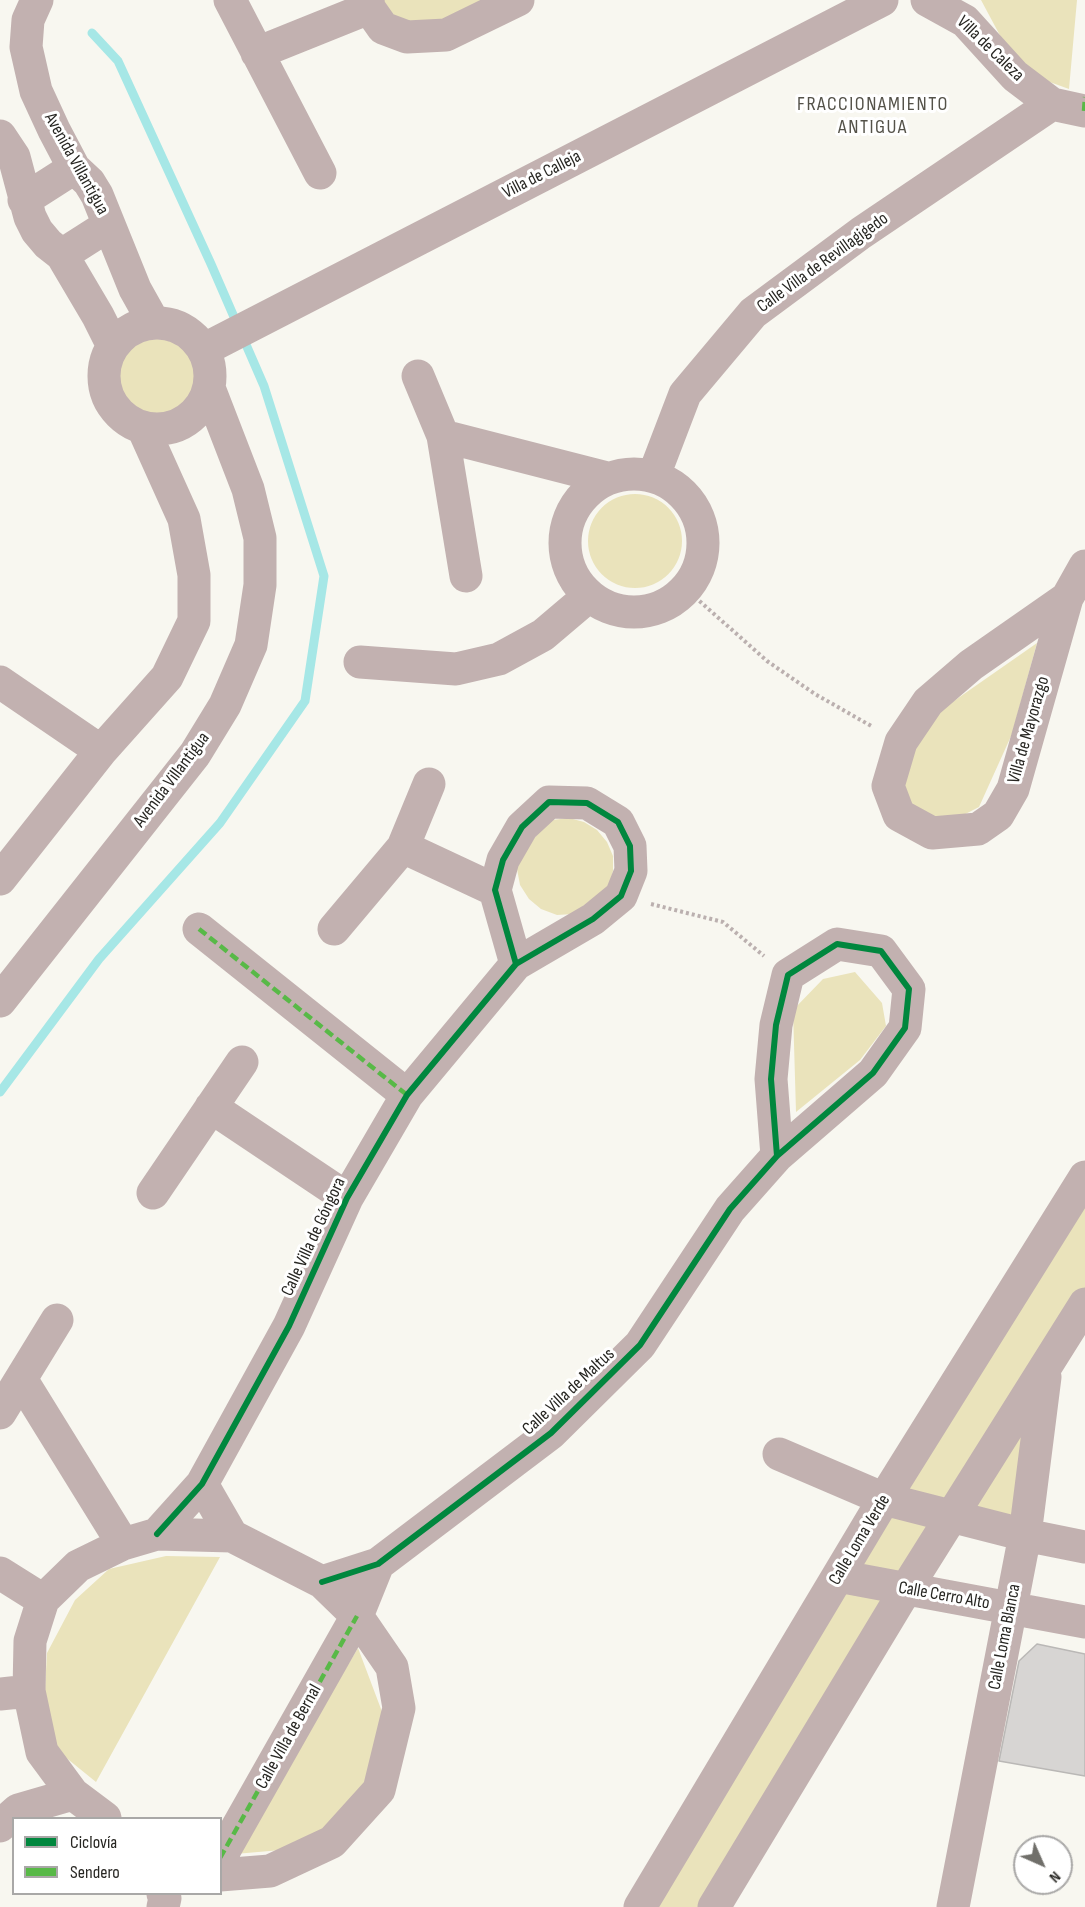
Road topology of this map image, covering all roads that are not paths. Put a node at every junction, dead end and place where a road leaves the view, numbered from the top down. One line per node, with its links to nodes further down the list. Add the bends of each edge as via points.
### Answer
1 (37, 0): 11 (street, Avenida Villantigua, via 28,20 26,47 36,91)
2 (230, 0): 7 (street)
3 (518, 0): 6 (street, via 446,35 406,37 383,28)
4 (882, 0): 17 (street, Villa de Calleja)
5 (927, 0): 8 (street, Villa de Caleza, via 965,21 1015,76)
6 (368, 4): 7 (street)
7 (257, 52): 12 (street)
8 (1052, 104): 9 (street, Villa de Caleza); 23 (street, Calle Villa de Revillagigedo, via 753,313 685,394)
9 (1084, 107)
10 (0, 136): 13 (street, via 14,157)
11 (74, 168): 13 (street); 14 (street, Avenida Villantigua, via 97,195)
12 (320, 173)
13 (24, 200): 15 (street, via 37,231)
14 (109, 225): 15 (street); 16 (street, Avenida Villantigua, via 135,289)
15 (63, 255): 18 (street)
16 (154, 323): 17 (street, via 168,324); 18 (street, via 138,326)
17 (212, 345): 20 (street)
18 (112, 346): 21 (street, via 104,370 106,395 127,421)
19 (418, 376): 22 (street)
20 (209, 388): 21 (street, via 204,402 184,422 171,428); 39 (street, Avenida Villantigua, via 248,489 260,538 260,585 251,645 225,705 195,754)
21 (143, 428): 31 (street, via 184,519 194,575 194,621 168,677)
22 (443, 436): 24 (street); 26 (street)
23 (654, 476): 24 (street, via 630,472); 27 (street, via 674,485 690,501 700,520 704,543 700,565 686,589 653,610 631,613 609,608)
24 (607, 478): 27 (street, via 587,491 573,510 565,532 569,567)
25 (1085, 566): 28 (street, Villa de Mayorazgo)
26 (466, 576)
27 (589, 596): 29 (street, via 543,635 500,659 456,669)
28 (1067, 598): 28 (street, Villa de Mayorazgo, via 1013,789 998,815 978,829 932,833 899,815 888,786 901,742 928,702 971,665)
29 (360, 662)
30 (0, 682): 31 (street)
31 (101, 751): 34 (street)
32 (429, 784): 33 (street)
33 (403, 847): 35 (street); 37 (street)
34 (0, 879)
35 (495, 890): 38 (street); 38 (street, Calle Villa de Góngora, via 503,860 522,827 549,802 587,803 618,822 630,846 632,871 621,896 593,920)
36 (199, 929): 41 (street)
37 (334, 929)
38 (516, 964): 41 (street, Calle Villa de Góngora)
39 (0, 1001)
40 (242, 1062): 42 (street)
41 (407, 1095): 46 (street, Calle Villa de Góngora)
42 (211, 1107): 45 (street); 46 (street)
43 (777, 1156): 43 (street, Calle Villa de Maltus, via 873,1073 905,1028 909,989 881,951 837,944 788,975 776,1025 771,1079); 61 (street, Calle Villa de Maltus, via 730,1209 640,1345 551,1433)
44 (1085, 1177): 54 (street, Calle Loma Verde)
45 (153, 1193)
46 (346, 1198): 53 (street, Calle Villa de Góngora, via 289,1326)
47 (1085, 1304): 49 (street)
48 (57, 1320): 50 (street)
49 (1046, 1365): 55 (street); 57 (street, Calle Loma Blanca)
50 (21, 1379): 51 (street); 59 (street)
51 (0, 1413)
52 (779, 1454): 54 (street)
53 (202, 1484): 56 (street, Calle Villa de Góngora); 58 (street)
54 (884, 1499): 55 (street); 63 (street, Calle Loma Verde)
55 (952, 1516): 57 (street); 65 (street)
56 (157, 1534): 58 (street); 59 (street)
57 (1025, 1535): 60 (street); 67 (street, Calle Loma Blanca)
58 (232, 1536): 64 (street)
59 (123, 1544): 66 (street, via 78,1566)
60 (1085, 1547)
61 (378, 1564): 64 (street, Calle Villa de Maltus); 68 (street)
62 (0, 1574): 66 (street)
63 (838, 1576): 65 (street, Calle Cerro Alto); 77 (street, Calle Loma Verde)
64 (322, 1582): 68 (street)
65 (906, 1589): 67 (street, Calle Cerro Alto); 78 (street)
66 (43, 1600): 70 (street)
67 (1011, 1608): 69 (street, Calle Cerro Alto); 79 (street, Calle Loma Blanca)
68 (357, 1616): 75 (street, Calle Villa de Bernal); 76 (street, via 392,1666 399,1708 379,1790 332,1842 270,1871)
69 (1085, 1622)
70 (14, 1692): 71 (street)
71 (42, 1752): 72 (street); 74 (street)
72 (73, 1794): 73 (street); 74 (street)
73 (104, 1817)
74 (9, 1818)
75 (222, 1854)
76 (222, 1875)
77 (640, 1907)
78 (714, 1907)
79 (953, 1907)

